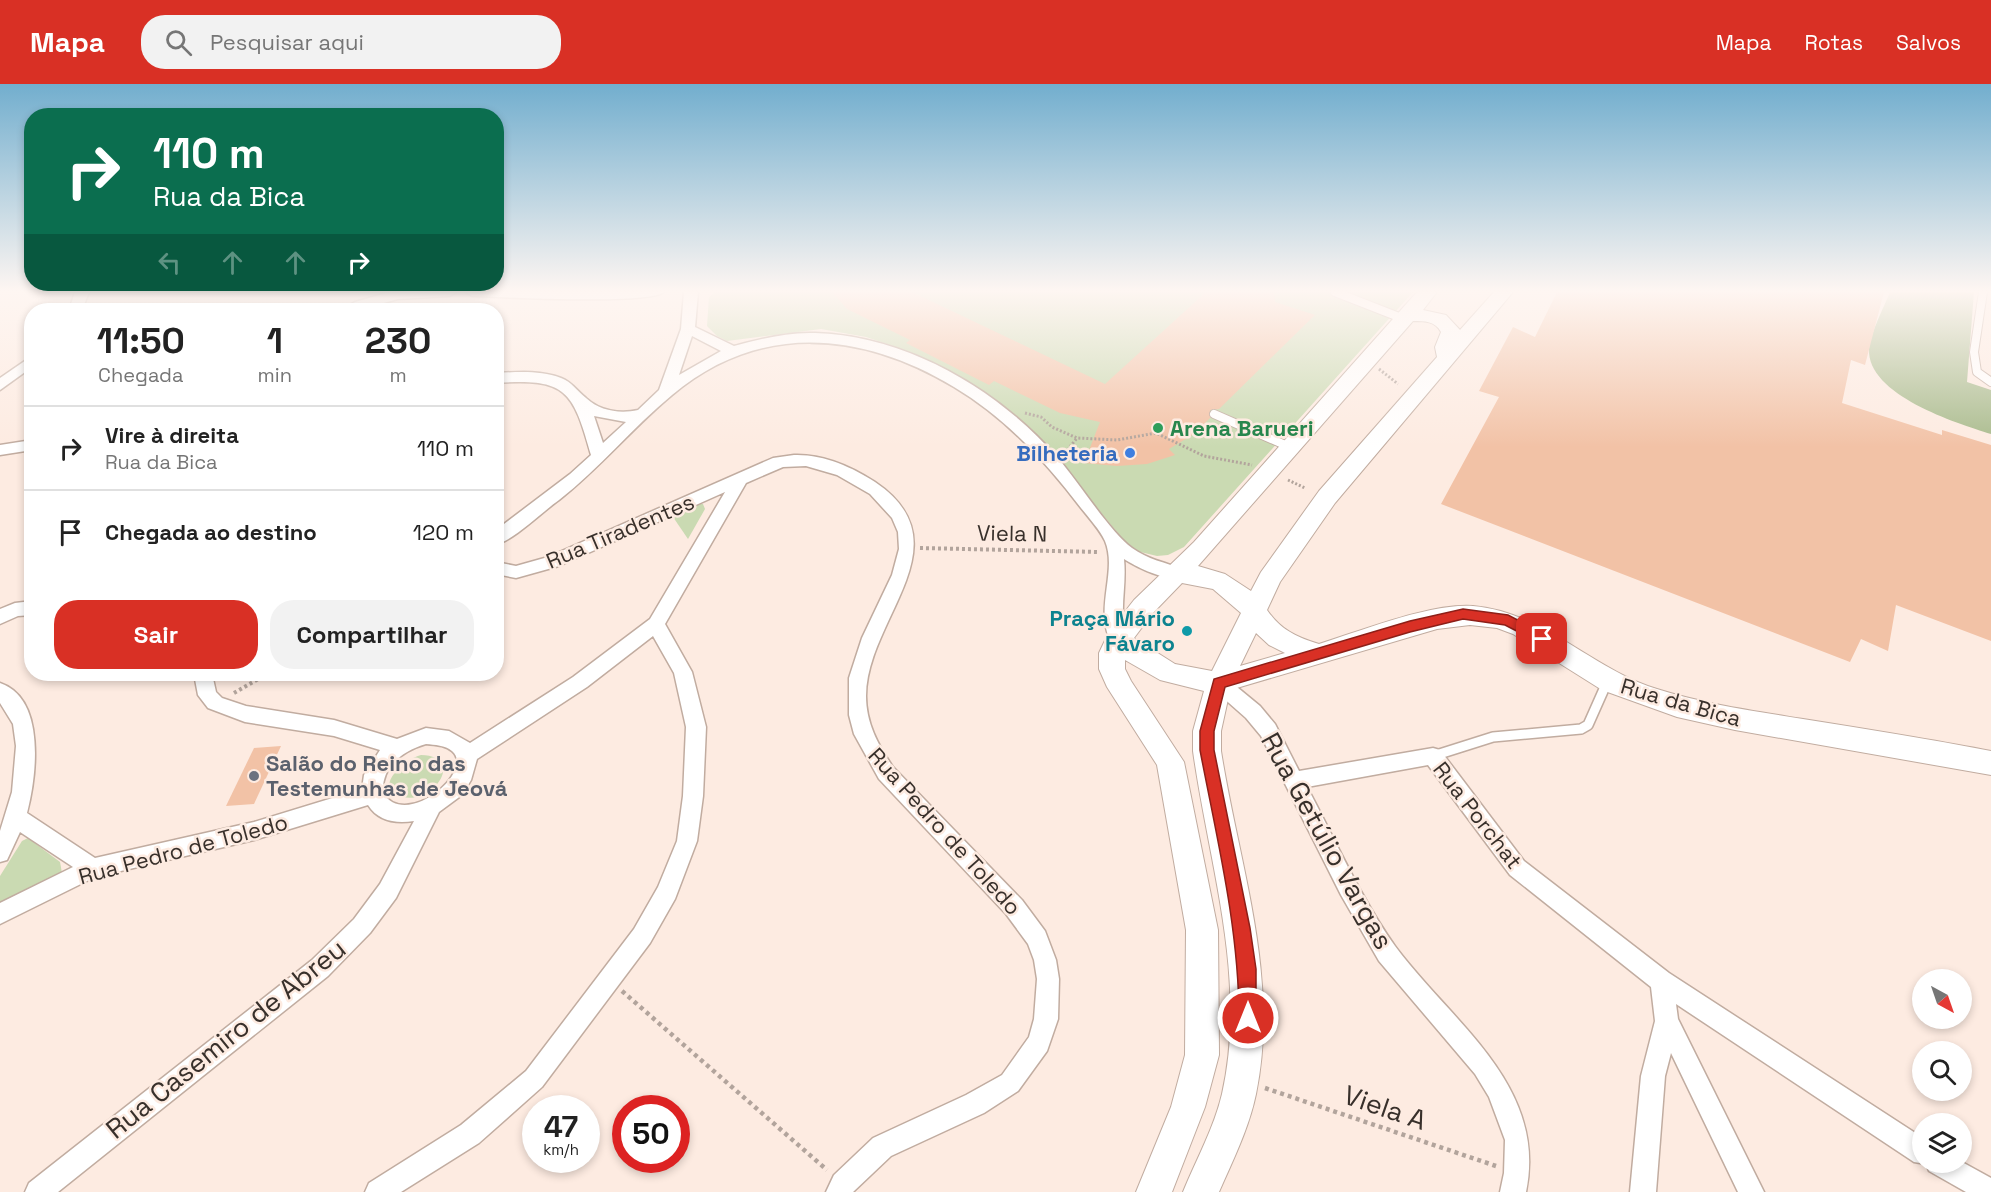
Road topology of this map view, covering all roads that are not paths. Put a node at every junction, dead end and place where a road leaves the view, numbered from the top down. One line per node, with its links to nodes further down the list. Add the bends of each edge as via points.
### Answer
1 (683, 344): 9 (street)
2 (718, 344): 10 (street)
3 (760, 344): 10 (street)
4 (863, 344): 27 (street, via 914,361 956,382 1008,419 1042,450)
5 (1383, 344): 22 (main road)
6 (1446, 344): 11 (main road)
7 (1460, 344): 11 (main road)
8 (1975, 344): 15 (lane, via 1977,372)
9 (681, 351): 12 (street); 17 (street)
10 (733, 351): 12 (street)
11 (1448, 358): 30 (main road, via 1327,497 1270,578)
12 (712, 360): 17 (street)
13 (24, 366): 16 (street)
14 (504, 378): 18 (street, via 557,380 573,390)
15 (1991, 382)
16 (0, 385)
17 (666, 392): 19 (street)
18 (578, 400): 19 (street, via 609,417); 24 (street)
19 (645, 414): 24 (street)
20 (1214, 414): 22 (lane)
21 (24, 446): 23 (street)
22 (1292, 448): 29 (main road, via 1279,476)
23 (0, 450)
24 (599, 456): 26 (street)
25 (740, 480): 28 (street, Rua Tiradentes, via 553,562 516,572); 31 (street); 54 (street, Rua Pedro de Toledo, via 765,467 811,461 865,483 888,503 906,532 904,567 867,645 855,705 859,727 869,750 886,773 1014,907 1037,938 1048,979 1046,1019 1039,1043 1010,1083 975,1104 882,1147)
26 (504, 533)
27 (1114, 547): 29 (street); 32 (street, via 1117,575 1112,618)
28 (504, 570)
29 (1177, 573): 30 (main road, via 1221,582); 32 (main road)
30 (1254, 608): 33 (main road, via 1268,630 1281,640); 36 (main road)
31 (656, 624): 39 (street, via 580,682); 56 (street, via 682,672 692,701 696,736 687,840 667,892 642,936 534,1079 470,1134)
32 (1118, 639): 36 (main road, via 1169,673); 57 (main road, via 1112,661 1116,678 1170,762 1202,930 1202,1055 1177,1139)
33 (1317, 653): 34 (main road, Rua da Bica, via 1463,614 1526,628); 36 (main road, Rua da Bica)
34 (1608, 680): 40 (lane, via 1588,725 1581,729 1492,737); 41 (main road, Rua da Bica, via 1638,694 1696,711)
35 (204, 681): 38 (street, via 207,695 215,703 245,714 334,728)
36 (1219, 683): 42 (street, Rua Getúlio Vargas, via 1261,720); 58 (main road, via 1207,731 1207,750 1248,969 1246,1052 1239,1096)
37 (0, 691): 45 (street, via 16,705 26,751 22,794)
38 (397, 747): 39 (street, via 418,738 440,736 461,746); 43 (street, via 375,770)
39 (467, 755): 44 (street, via 468,766 460,784)
40 (1433, 756): 42 (street, Rua Porchat); 49 (street, Rua Porchat, via 1517,868)
41 (1991, 763)
42 (1296, 780): 53 (street, Rua Getúlio Vargas, via 1349,888 1387,953 1483,1066 1498,1090 1517,1140)
43 (371, 795): 44 (street, via 378,806 393,813); 47 (street, Rua Pedro de Toledo, via 254,831)
44 (431, 808): 55 (street, Rua Casemiro de Abreu, via 388,891 362,926 320,968)
45 (15, 817): 46 (street); 47 (street)
46 (0, 853)
47 (93, 868): 48 (street, Rua Pedro de Toledo)
48 (0, 914)
49 (1661, 981): 50 (street); 51 (street, Rua Porchat)
50 (1667, 1021): 59 (street, via 1653,1076); 60 (street)
51 (1912, 1147)
52 (1957, 1173): 61 (street)
53 (1515, 1183)
54 (841, 1188)
55 (39, 1192)
56 (378, 1192)
57 (1154, 1192)
58 (1201, 1192)
59 (1643, 1192)
60 (1751, 1192)
61 (1991, 1192)

